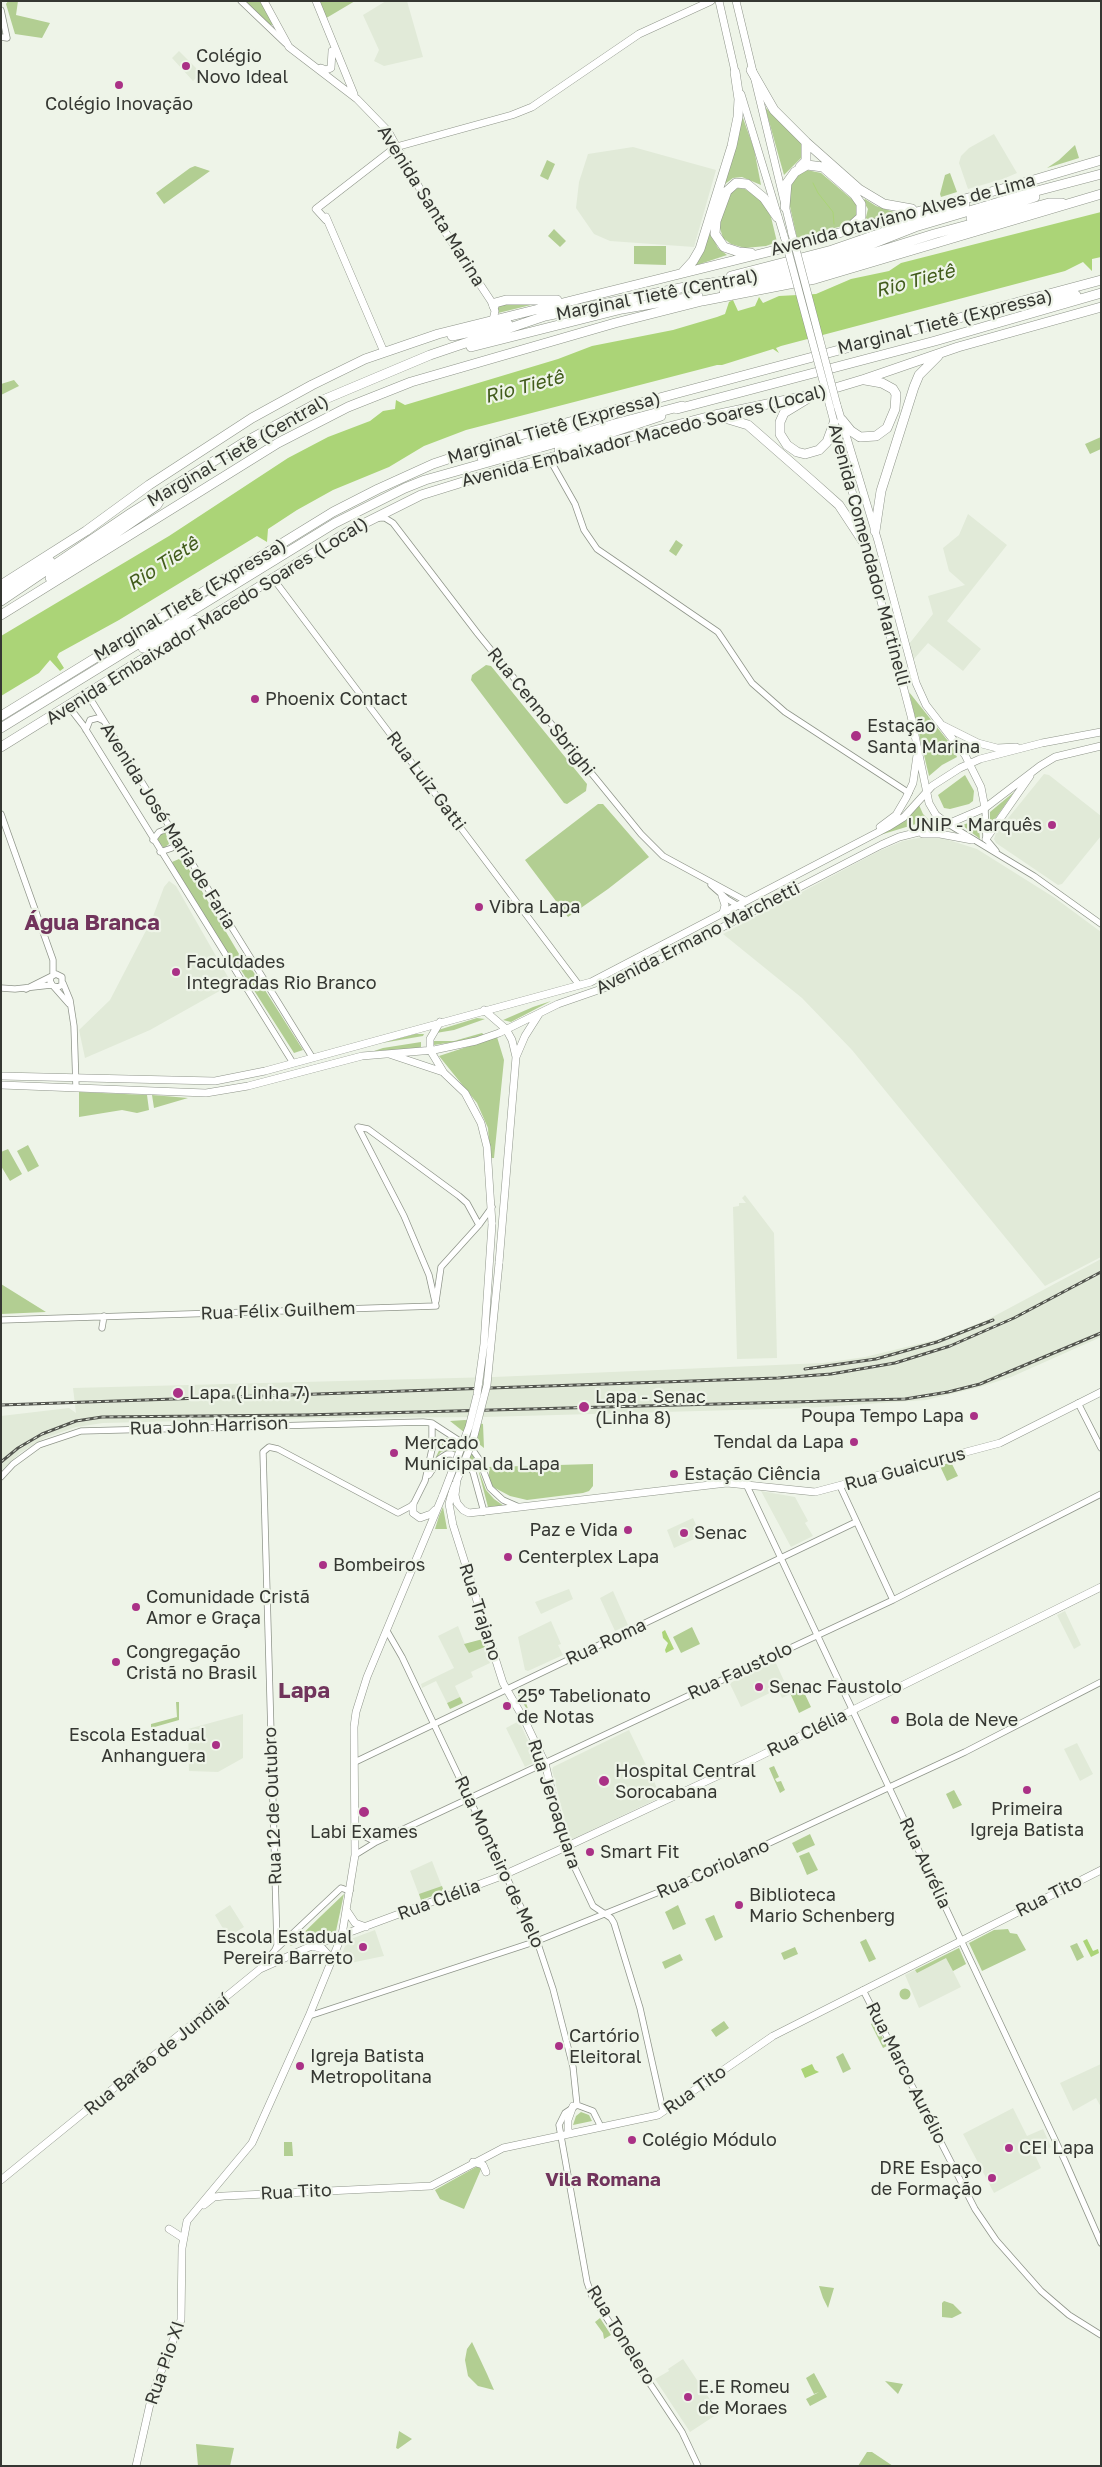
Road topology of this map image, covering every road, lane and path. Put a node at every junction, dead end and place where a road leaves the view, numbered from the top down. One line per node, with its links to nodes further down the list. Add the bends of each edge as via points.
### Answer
1 (241, 1): 10 (street, Avenida Santa Marina)
2 (264, 1): 10 (main road)
3 (316, 1): 9 (main road)
4 (711, 1): 16 (main road, via 639,34 532,107)
5 (719, 1): 13 (main road, Avenida Comendador Martinelli)
6 (736, 1): 12 (main road, Avenida Comendador Martinelli)
7 (1, 10): 8 (street)
8 (4, 38)
9 (333, 46): 11 (main road, via 331,68 326,70); 14 (main road)
10 (289, 47): 11 (main road, Avenida Santa Marina)
11 (313, 66): 14 (main road, Avenida Santa Marina)
12 (751, 70): 15 (highway, via 774,110); 24 (main road, Avenida Comendador Martinelli)
13 (735, 72): 26 (main road, Avenida Comendador Martinelli); 31 (highway, via 739,99 732,146 700,249 688,267)
14 (357, 99): 16 (main road, Avenida Santa Marina, via 388,132)
15 (806, 142): 18 (highway, via 806,161); 25 (highway, via 875,199 891,206)
16 (396, 147): 38 (main road, Avenida Santa Marina, via 436,218); 48 (main road, via 319,206)
17 (1101, 160): 22 (highway, Avenida Otaviano Alves de Lima)
18 (800, 167): 24 (highway, via 789,178); 27 (highway, via 814,165 823,168 858,199 862,207 861,217)
19 (1101, 174): 20 (highway, Marginal Tietê (Central))
20 (1081, 179): 28 (highway, via 1077,184); 33 (highway, Marginal Tietê (Central), via 915,227 809,264 760,276)
21 (1101, 194): 23 (highway)
22 (975, 196): 25 (highway, Avenida Otaviano Alves de Lima); 33 (highway, via 966,203 832,250)
23 (1069, 203): 28 (highway, via 1049,203); 43 (highway, via 815,279 702,301)
24 (785, 207): 29 (main road, Avenida Comendador Martinelli)
25 (919, 210): 27 (highway, Avenida Otaviano Alves de Lima)
26 (777, 217): 29 (main road, Avenida Comendador Martinelli); 30 (highway, via 756,191 747,184 736,183 723,197 715,230 719,242 730,250 748,253)
27 (845, 230): 30 (highway, Avenida Otaviano Alves de Lima)
28 (934, 234): 36 (highway, Avenida Otaviano Alves de Lima, via 812,272)
29 (788, 235): 55 (main road, Avenida Comendador Martinelli, bridge)
30 (776, 250): 31 (highway, Avenida Otaviano Alves de Lima)
31 (677, 274): 37 (highway, Avenida Otaviano Alves de Lima)
32 (1101, 280): 44 (highway, Marginal Tietê (Expressa))
33 (690, 286): 40 (highway, Marginal Tietê (Central))
34 (1101, 289): 44 (highway, via 925,332)
35 (1101, 293): 46 (highway)
36 (698, 296): 43 (highway, Avenida Otaviano Alves de Lima); 49 (highway, via 622,310)
37 (568, 300): 38 (highway, via 506,300); 42 (highway, Avenida Otaviano Alves de Lima)
38 (494, 306): 42 (main road, Avenida Santa Marina)
39 (1101, 307): 41 (highway)
40 (545, 316): 45 (highway); 49 (highway, Marginal Tietê (Central))
41 (1061, 318): 46 (highway, via 1041,319); 47 (highway, Avenida Embaixador Macedo Soares (Local))
42 (493, 320): 45 (highway, Avenida Otaviano Alves de Lima)
43 (615, 323): 69 (highway, via 411,382 313,423 248,460)
44 (906, 331): 53 (highway, Marginal Tietê (Expressa))
45 (424, 340): 48 (highway, Avenida Otaviano Alves de Lima)
46 (935, 342): 52 (highway)
47 (946, 350): 50 (highway, Avenida Embaixador Macedo Soares (Local)); 63 (highway, via 932,360 919,376 881,491)
48 (384, 352): 62 (highway, Avenida Otaviano Alves de Lima, via 312,384 259,414 160,477)
49 (406, 364): 58 (highway, Marginal Tietê (Central), via 290,417)
50 (865, 380): 51 (highway, Avenida Embaixador Macedo Soares (Local)); 55 (highway, via 882,383 896,394 895,410 887,428 876,436 860,437)
51 (816, 394): 54 (highway, Avenida Embaixador Macedo Soares (Local)); 55 (highway, via 784,414 779,429 783,440 798,452 813,453 827,442)
52 (682, 406): 56 (highway, via 668,414 558,451); 57 (highway)
53 (626, 407): 57 (highway, via 610,417 457,466); 75 (highway, Marginal Tietê (Expressa), via 489,444 378,488 333,512)
54 (715, 415): 56 (highway, Avenida Embaixador Macedo Soares (Local)); 64 (highway, via 745,423 755,431 839,505)
55 (838, 422): 63 (main road, Avenida Comendador Martinelli); 64 (main road, Avenida Comendador Martinelli)
56 (548, 459): 59 (highway, Avenida Embaixador Macedo Soares (Local), via 460,482); 87 (street, via 575,504 589,541 597,549 718,632 752,683 785,712)
57 (448, 474): 72 (highway, via 405,488 335,523)
58 (165, 492): 68 (highway, Marginal Tietê (Central)); 69 (highway, via 157,505 29,592)
59 (396, 507): 60 (highway, Avenida Embaixador Macedo Soares (Local)); 61 (street)
60 (374, 518): 61 (street, via 385,518); 65 (highway, Avenida Embaixador Macedo Soares (Local))
61 (393, 523): 101 (street, Rua Cenno Sbrighi, via 625,817 663,856)
62 (86, 531): 66 (highway, Avenida Otaviano Alves de Lima); 67 (highway, via 73,545)
63 (875, 531): 77 (main road, Avenida Comendador Martinelli, via 916,683)
64 (866, 546): 81 (main road, Avenida Comendador Martinelli)
65 (272, 577): 70 (highway, Avenida Embaixador Macedo Soares (Local)); 110 (street, Rua Luiz Gatti)
66 (1, 585)
67 (1, 594)
68 (1, 601)
69 (21, 603): 71 (highway)
70 (220, 610): 72 (highway, via 205,614 126,657); 73 (highway, Avenida Embaixador Macedo Soares (Local))
71 (1, 615)
72 (115, 659): 78 (highway)
73 (88, 695): 74 (highway, Avenida Embaixador Macedo Soares (Local)); 76 (street, Avenida José Maria de Faria)
74 (69, 707): 79 (street, Avenida José Maria de Faria); 83 (highway, Avenida Embaixador Macedo Soares (Local))
75 (1, 716)
76 (102, 720): 79 (street, via 90,720); 92 (street, Avenida José Maria de Faria)
77 (940, 724): 84 (main road, via 978,743 997,748); 85 (main road, Avenida Comendador Martinelli)
78 (1, 728)
79 (86, 730): 96 (street, Avenida José Maria de Faria)
80 (1101, 732): 84 (main road)
81 (917, 740): 87 (main road, via 916,766); 88 (main road, Avenida Comendador Martinelli)
82 (1101, 746): 86 (main road, Avenida Ermano Marchetti, via 1055,757)
83 (1, 747)
84 (1021, 748): 85 (main road, Avenida Ermano Marchetti)
85 (969, 764): 88 (main road, Avenida Ermano Marchetti, via 943,778); 89 (main road, Avenida Comendador Martinelli, via 981,787)
86 (1032, 773): 89 (main road, Avenida Ermano Marchetti); 95 (main road)
87 (909, 793): 94 (main road, via 896,814)
88 (926, 793): 91 (main road, Avenida Comendador Martinelli, via 932,809); 94 (main road, Avenida Ermano Marchetti, via 904,817)
89 (984, 808): 91 (main road, Avenida Ermano Marchetti); 95 (street)
90 (1, 814): 108 (street, via 53,960)
91 (948, 824): 93 (main road, Avenida Ermano Marchetti); 97 (street)
92 (169, 828): 96 (street); 98 (street, Avenida José Maria de Faria)
93 (910, 834): 97 (main road, via 940,834); 106 (main road, Avenida Ermano Marchetti, via 881,845)
94 (868, 836): 103 (main road, Avenida Ermano Marchetti)
95 (986, 839): 100 (street)
96 (152, 840): 99 (street, Avenida José Maria de Faria)
97 (972, 840): 100 (street)
98 (177, 841): 99 (street, via 172,848); 121 (street, Avenida José Maria de Faria)
99 (160, 852): 123 (street, Avenida José Maria de Faria)
100 (997, 853): 107 (street)
101 (708, 882): 102 (street, Rua Cenno Sbrighi); 103 (street, Rua Cenno Sbrighi)
102 (722, 896): 104 (street, Rua Cenno Sbrighi); 105 (main road, via 726,905)
103 (746, 901): 104 (main road, Avenida Ermano Marchetti)
104 (737, 905): 105 (main road, Avenida Ermano Marchetti); 106 (street, Rua Cenno Sbrighi)
105 (723, 913): 110 (main road, Avenida Ermano Marchetti, via 602,977)
106 (750, 913): 116 (main road, Avenida Ermano Marchetti, via 607,987)
107 (1101, 924)
108 (52, 976): 109 (street, via 62,977); 111 (street); 113 (street)
109 (63, 983): 111 (street, via 58,988); 114 (street)
110 (579, 985): 115 (main road, Avenida Ermano Marchetti)
111 (53, 986): 113 (street); 114 (street)
112 (1, 988): 113 (street)
113 (26, 988)
114 (72, 1008): 126 (street)
115 (484, 1010): 117 (main road, Avenida Ermano Marchetti); 118 (main road)
116 (540, 1013): 118 (main road, Avenida Ermano Marchetti); 122 (main road)
117 (440, 1022): 119 (main road, via 430,1039); 121 (main road, Avenida Ermano Marchetti)
118 (506, 1029): 119 (main road, Avenida Ermano Marchetti, via 465,1044); 122 (main road)
119 (430, 1050): 120 (main road, Avenida Ermano Marchetti); 124 (main road)
120 (384, 1053): 124 (main road); 128 (main road, Avenida Ermano Marchetti, via 345,1059 248,1086 206,1093)
121 (312, 1057): 123 (main road, Avenida Ermano Marchetti)
122 (516, 1057): 140 (main road, bridge, via 487,1386 474,1440)
123 (293, 1063): 126 (main road, Avenida Ermano Marchetti, via 215,1081)
124 (444, 1072): 129 (main road, Rua Pio XI, via 465,1093 481,1123)
125 (1, 1076): 126 (main road, Avenida Ermano Marchetti)
126 (76, 1077): 128 (street)
127 (1, 1085): 128 (main road, Avenida Ermano Marchetti)
128 (76, 1087)
129 (492, 1206): 130 (street); 146 (main road, Rua Pio XI, bridge, via 484,1344 477,1395 469,1427)
130 (479, 1225): 131 (street, via 441,1267); 131 (street, via 467,1203 459,1196 368,1129 358,1127 404,1216 429,1275)
131 (436, 1306): 132 (street, Rua Félix Guilhem)
132 (104, 1316): 133 (street, Rua Félix Guilhem); 134 (street)
133 (1, 1320)
134 (102, 1328)
135 (1101, 1392): 136 (main road, Rua Guaicurus)
136 (1078, 1403): 138 (street); 143 (main road, Rua Guaicurus, via 1000,1444)
137 (432, 1423): 139 (street, Rua John Harrison, via 81,1430 39,1445); 141 (street, via 432,1448); 147 (street, via 476,1452 490,1488 503,1500)
138 (1101, 1448)
139 (1, 1477)
140 (457, 1480): 148 (main road, Rua Guaicurus, via 455,1495 463,1510); 156 (main road, Rua Trajano, via 448,1504)
141 (425, 1481): 145 (street); 148 (street, via 439,1459 452,1454 474,1472)
142 (746, 1484): 143 (main road, Rua Guaicurus, via 810,1492); 147 (main road, Rua Guaicurus, via 726,1483); 150 (street, Rua Aurélia)
143 (840, 1486): 149 (street)
144 (1101, 1494): 152 (street, Rua Faustolo)
145 (412, 1505): 146 (main road, via 413,1513 422,1518); 177 (street, Rua 12 de Outubro, via 398,1513 278,1449 269,1446 263,1452)
146 (438, 1506): 153 (main road, Rua Pio XI)
147 (519, 1507): 148 (main road, Rua Guaicurus)
148 (484, 1512)
149 (856, 1522): 150 (street, Rua Roma); 152 (street)
150 (782, 1559): 154 (street, Rua Aurélia); 156 (street, Rua Roma)
151 (1101, 1587): 157 (main road, Rua Clélia)
152 (893, 1600): 154 (street, Rua Faustolo)
153 (387, 1631): 158 (street, Rua Monteiro de Melo); 159 (main road, Rua Pio XI, via 356,1712)
154 (818, 1635): 157 (street, Rua Aurélia); 160 (street, Rua Faustolo)
155 (1101, 1682): 161 (street, Rua Coriolano)
156 (506, 1689): 158 (street, Rua Roma); 160 (main road, Rua Jeroaquara)
157 (853, 1711): 161 (street, Rua Aurélia); 165 (main road, Rua Clélia)
158 (434, 1723): 159 (street, Rua Roma); 162 (street, Rua Monteiro de Melo)
159 (355, 1762): 163 (main road, Rua Pio XI)
160 (545, 1763): 162 (street, Rua Faustolo); 165 (main road, Rua Jeroaquara)
161 (890, 1787): 171 (street, Rua Coriolano, via 748,1854); 174 (street, Rua Aurélia)
162 (470, 1799): 164 (street, Rua Faustolo); 168 (street, Rua Monteiro de Melo)
163 (356, 1832): 164 (street); 166 (main road, Rua Pio XI)
164 (376, 1842): 166 (street, Rua Faustolo)
165 (565, 1847): 168 (main road, Rua Clélia); 171 (street, Rua Jeroaquara, via 593,1906)
166 (355, 1855): 169 (main road, Rua Pio XI)
167 (1101, 1870): 174 (main road, Rua Tito)
168 (505, 1875): 172 (main road, Rua Clélia); 175 (street, Rua Monteiro de Melo)
169 (350, 1891): 170 (main road, Rua Pio XI); 177 (street, via 341,1888)
170 (347, 1911): 172 (main road, via 355,1923); 173 (main road, Rua Pio XI)
171 (605, 1915): 175 (street, Rua Coriolano); 183 (street, Rua Jeroaquara, via 614,1923 640,2008)
172 (366, 1927): 173 (main road, Rua Clélia)
173 (342, 1935): 176 (main road, Rua Clélia); 178 (main road, Rua Pio XI)
174 (961, 1940): 180 (main road, Rua Tito); 194 (street, Rua Aurélia)
175 (537, 1942): 181 (street, Rua Coriolano); 182 (street, Rua Monteiro de Melo, via 573,2067)
176 (312, 1946): 178 (main road, via 323,1949); 179 (main road, Rua Barão de Jundiaí)
177 (276, 1950): 179 (street)
178 (333, 1960): 181 (main road, Rua Pio XI)
179 (260, 1969): 188 (main road, Rua Barão de Jundiaí)
180 (864, 1990): 183 (main road, Rua Tito, via 773,2036); 195 (street, Rua Marco Aurélio, via 975,2209 996,2240 1041,2291 1069,2315)
181 (309, 2016): 189 (main road, Rua Pio XI, via 252,2143)
182 (575, 2106): 184 (street, via 593,2111); 185 (main road)
183 (663, 2111): 184 (main road, Rua Tito, via 658,2115)
184 (601, 2127): 185 (main road, Rua Tito)
185 (564, 2135): 186 (main road, Rua Tito, via 503,2148); 197 (street, Rua Tonelero, via 589,2290 682,2432)
186 (474, 2162): 187 (main road, via 482,2165); 190 (main road, Rua Tito, via 431,2186)
187 (486, 2172)
188 (1, 2180)
189 (217, 2186): 190 (main road); 192 (main road, Rua Pio XI, via 190,2216)
190 (224, 2196): 192 (main road, Rua Pio XI, via 208,2201)
191 (169, 2229): 193 (main road)
192 (185, 2229): 193 (main road, Rua Pio XI)
193 (183, 2238): 196 (main road, Rua Pio XI, via 181,2320 152,2395)
194 (1101, 2243)
195 (1101, 2335)
196 (136, 2466)
197 (698, 2466)

